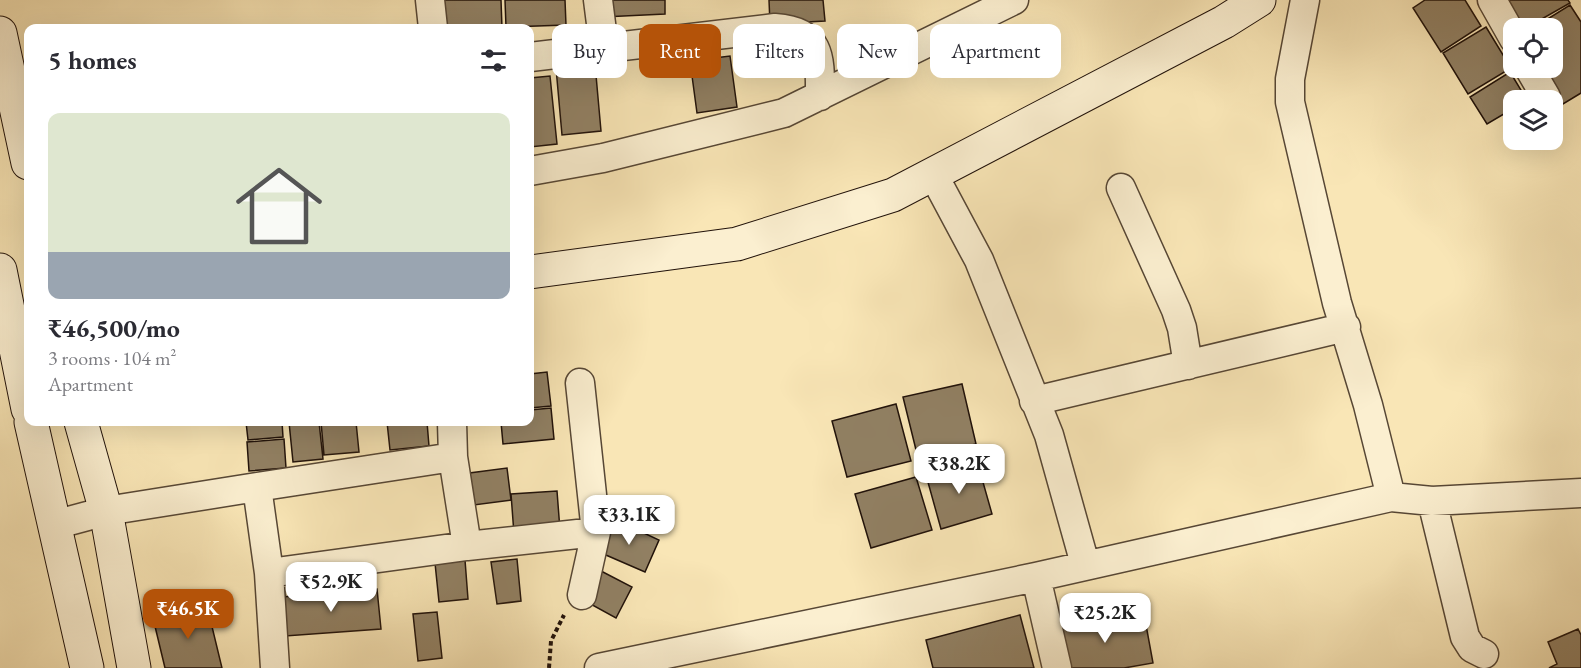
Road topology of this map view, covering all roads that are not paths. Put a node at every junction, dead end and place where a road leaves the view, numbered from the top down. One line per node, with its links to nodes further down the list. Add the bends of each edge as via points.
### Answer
1 (430, 0): 9 (street)
2 (598, 0): 10 (street)
3 (1014, 0): 7 (street)
4 (1259, 0): 18 (street)
5 (1305, 0): 22 (street, via 1290,79 1290,102)
6 (1492, 0): 8 (street)
7 (967, 10): 15 (street)
8 (1503, 20)
9 (433, 24)
10 (601, 24)
11 (0, 33): 16 (street)
12 (627, 44): 15 (street, via 789,29 800,33 817,49)
13 (552, 54): 14 (street)
14 (534, 56)
15 (820, 96): 17 (street, via 770,118)
16 (24, 144)
17 (534, 170)
18 (933, 174): 21 (street, via 893,195 737,244); 27 (street, via 979,260)
19 (1121, 188): 24 (street, via 1176,310)
20 (0, 270): 23 (street)
21 (534, 271)
22 (1346, 327): 24 (street); 34 (street)
23 (14, 337): 26 (street)
24 (1188, 364): 27 (street)
25 (580, 383): 38 (street)
26 (24, 389)
27 (1034, 401): 40 (street, via 1049,435)
28 (32, 426): 37 (street)
29 (82, 426): 36 (street)
30 (452, 426): 31 (street)
31 (453, 457): 32 (street); 39 (street)
32 (257, 487): 36 (street); 41 (street)
33 (1581, 493): 35 (street)
34 (1391, 497): 35 (street); 40 (street)
35 (1432, 501): 44 (street, via 1465,637 1472,648)
36 (106, 511): 37 (street); 46 (street)
37 (54, 525): 45 (street)
38 (596, 532): 39 (street); 43 (street)
39 (467, 546): 41 (street)
40 (1085, 564): 42 (street)
41 (269, 573): 47 (street)
42 (1036, 577): 48 (street); 49 (street)
43 (582, 595)
44 (1484, 654)
45 (87, 668)
46 (134, 668)
47 (275, 668)
48 (599, 668)
49 (1057, 668)

